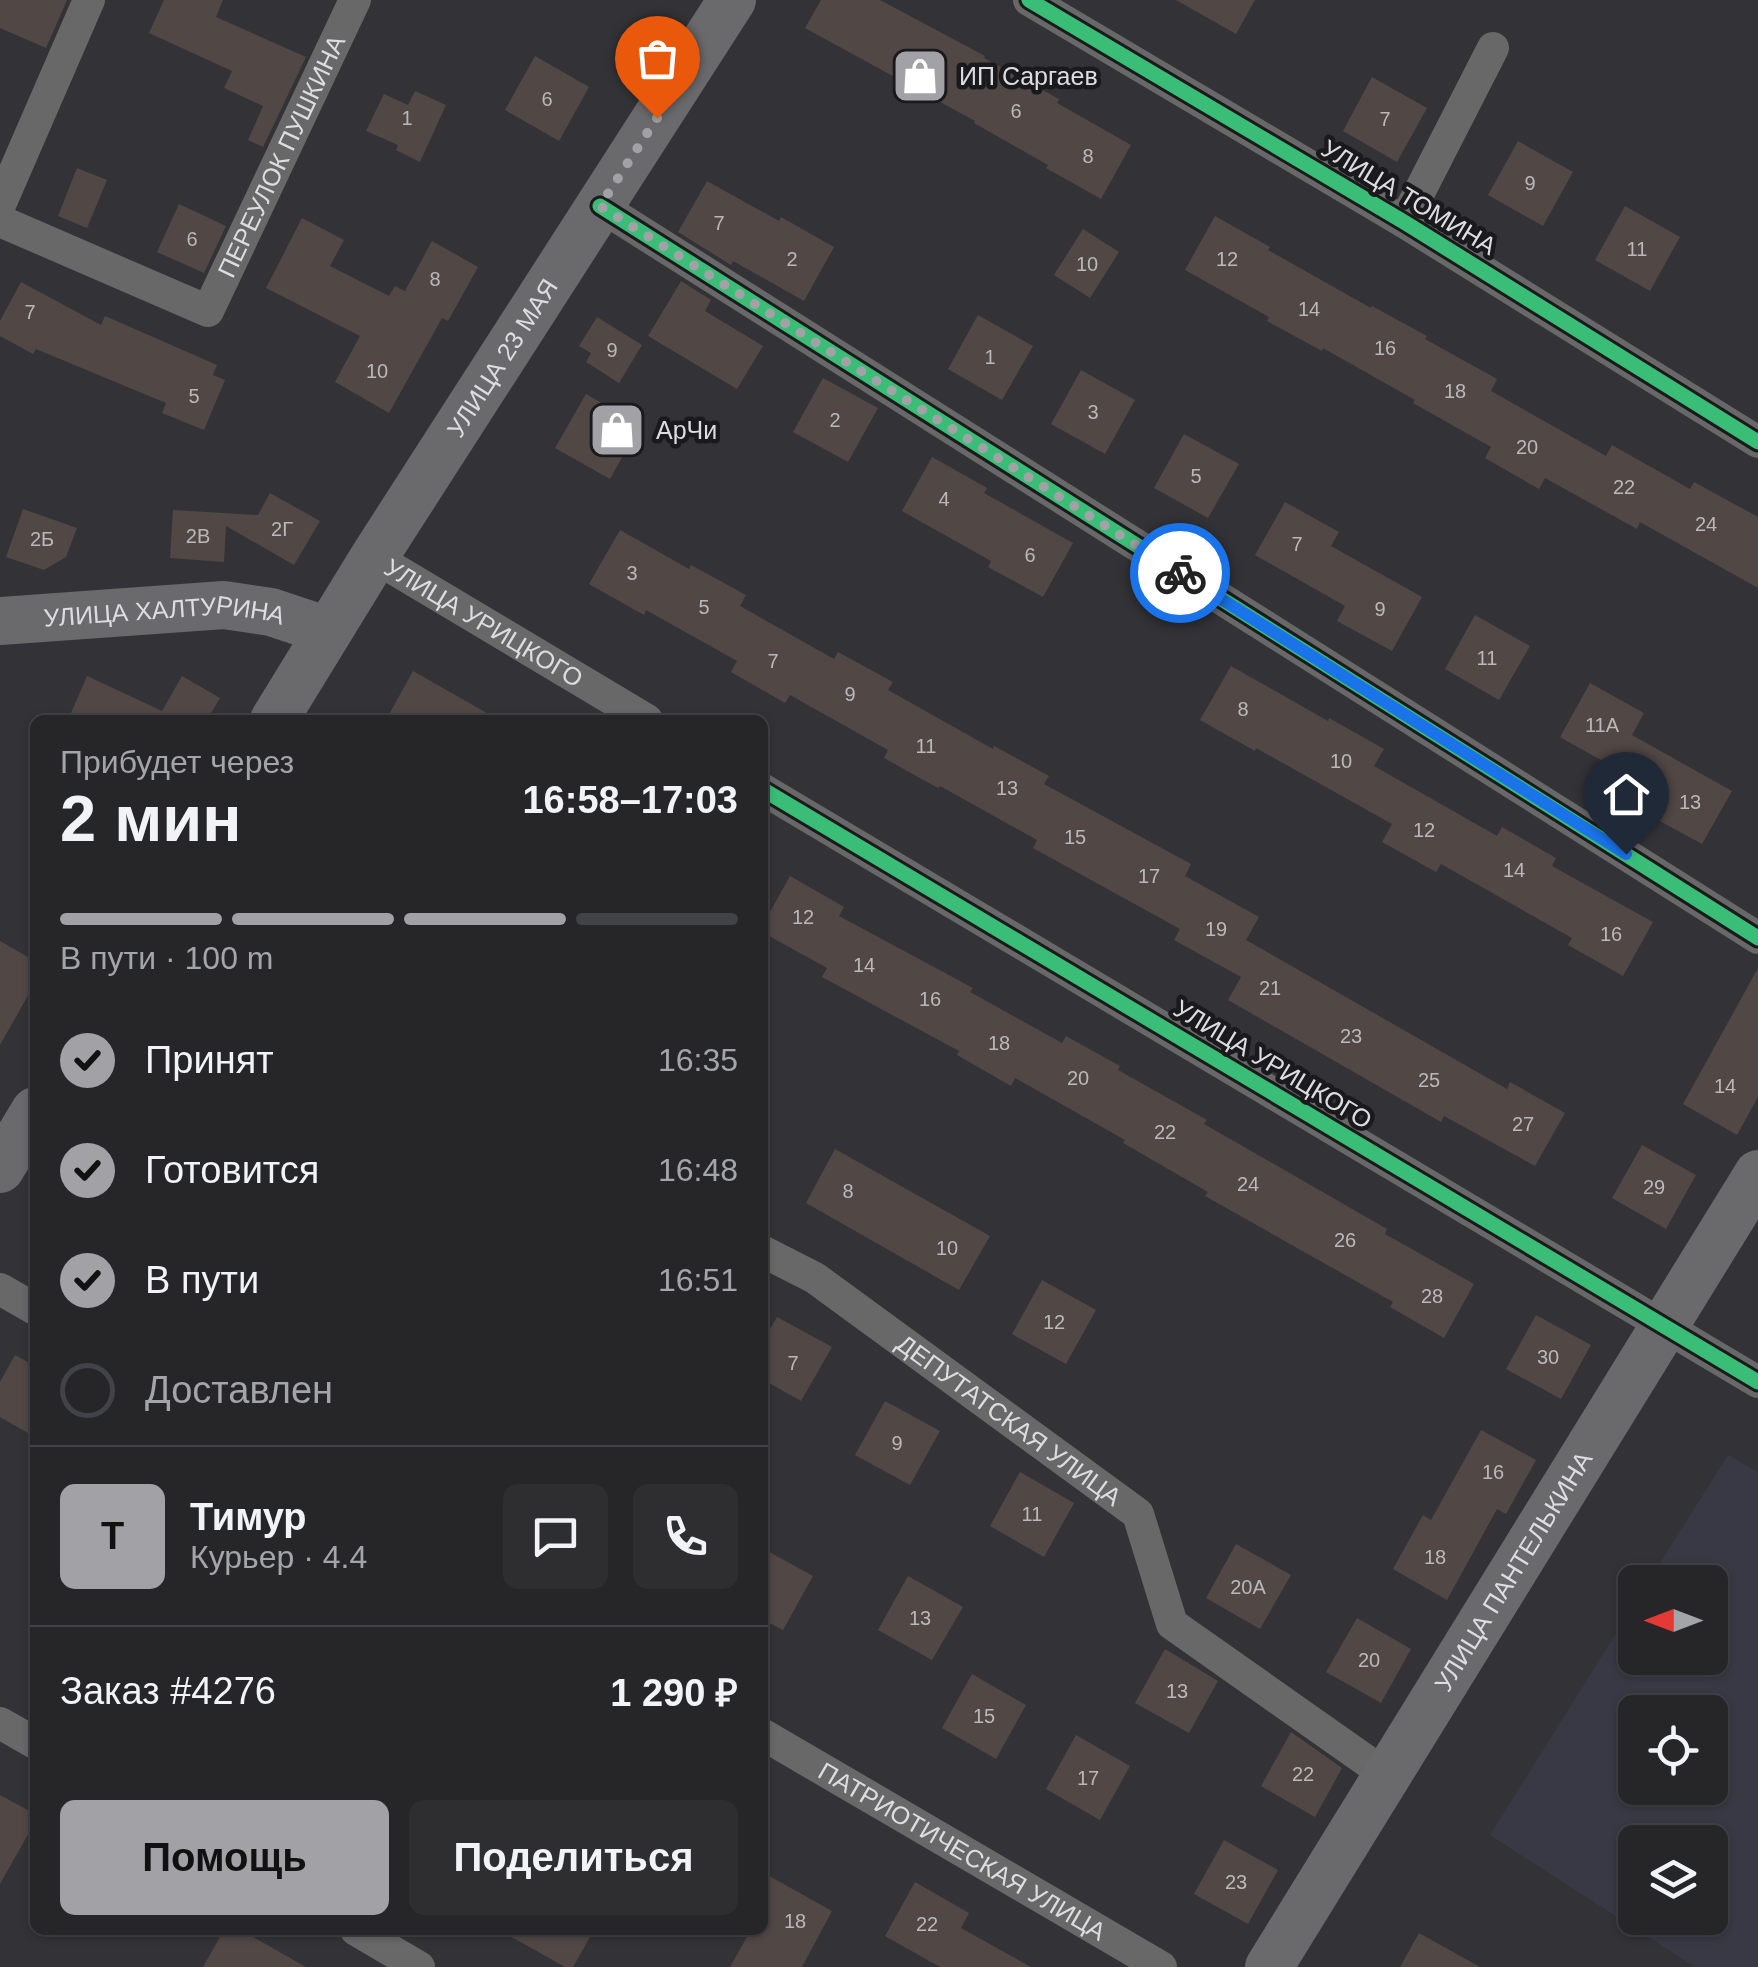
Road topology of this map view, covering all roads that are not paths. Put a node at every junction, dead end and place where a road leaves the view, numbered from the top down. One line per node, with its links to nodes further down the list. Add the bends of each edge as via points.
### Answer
1 (88, 0): 6 (street)
2 (356, 0): 8 (street, ПЕРЕУЛОК ПУШКИНА, via 208,311)
3 (732, 0): 7 (main road, УЛИЦА 23 МАЯ)
4 (1029, 0): 9 (street, УЛИЦА ТОМИНА)
5 (1492, 48): 9 (street)
6 (0, 206)
7 (600, 206): 11 (main road, УЛИЦА 23 МАЯ); 17 (street)
8 (0, 221)
9 (1404, 222): 10 (street, УЛИЦА ТОМИНА)
10 (1758, 442)
11 (374, 557): 13 (main road, УЛИЦА 23 МАЯ); 15 (street, УЛИЦА УРИЦКОГО)
12 (0, 621): 13 (main road, УЛИЦА ХАЛТУРИНА, via 224,606)
13 (328, 630): 14 (main road, УЛИЦА 23 МАЯ)
14 (277, 715)
15 (639, 715)
16 (768, 793): 24 (street, УЛИЦА УРИЦКОГО)
17 (1758, 938)
18 (30, 1119): 19 (main road)
19 (0, 1168)
20 (1758, 1174): 24 (main road, УЛИЦА ПАНТЕЛЬКИНА)
21 (768, 1254): 29 (street, ДЕПУТАТСКАЯ УЛИЦА, via 814,1278 1138,1514 1172,1624)
22 (0, 1289): 23 (street)
23 (30, 1307)
24 (1664, 1327): 25 (street, УЛИЦА УРИЦКОГО); 29 (main road, УЛИЦА ПАНТЕЛЬКИНА)
25 (1758, 1382)
26 (0, 1723): 28 (street)
27 (768, 1737): 32 (street, ПАТРИОТИЧЕСКАЯ УЛИЦА)
28 (30, 1740)
29 (1388, 1776): 33 (main road, УЛИЦА ПАНТЕЛЬКИНА)
30 (365, 1935): 31 (street)
31 (420, 1967)
32 (1162, 1967)
33 (1269, 1967)

